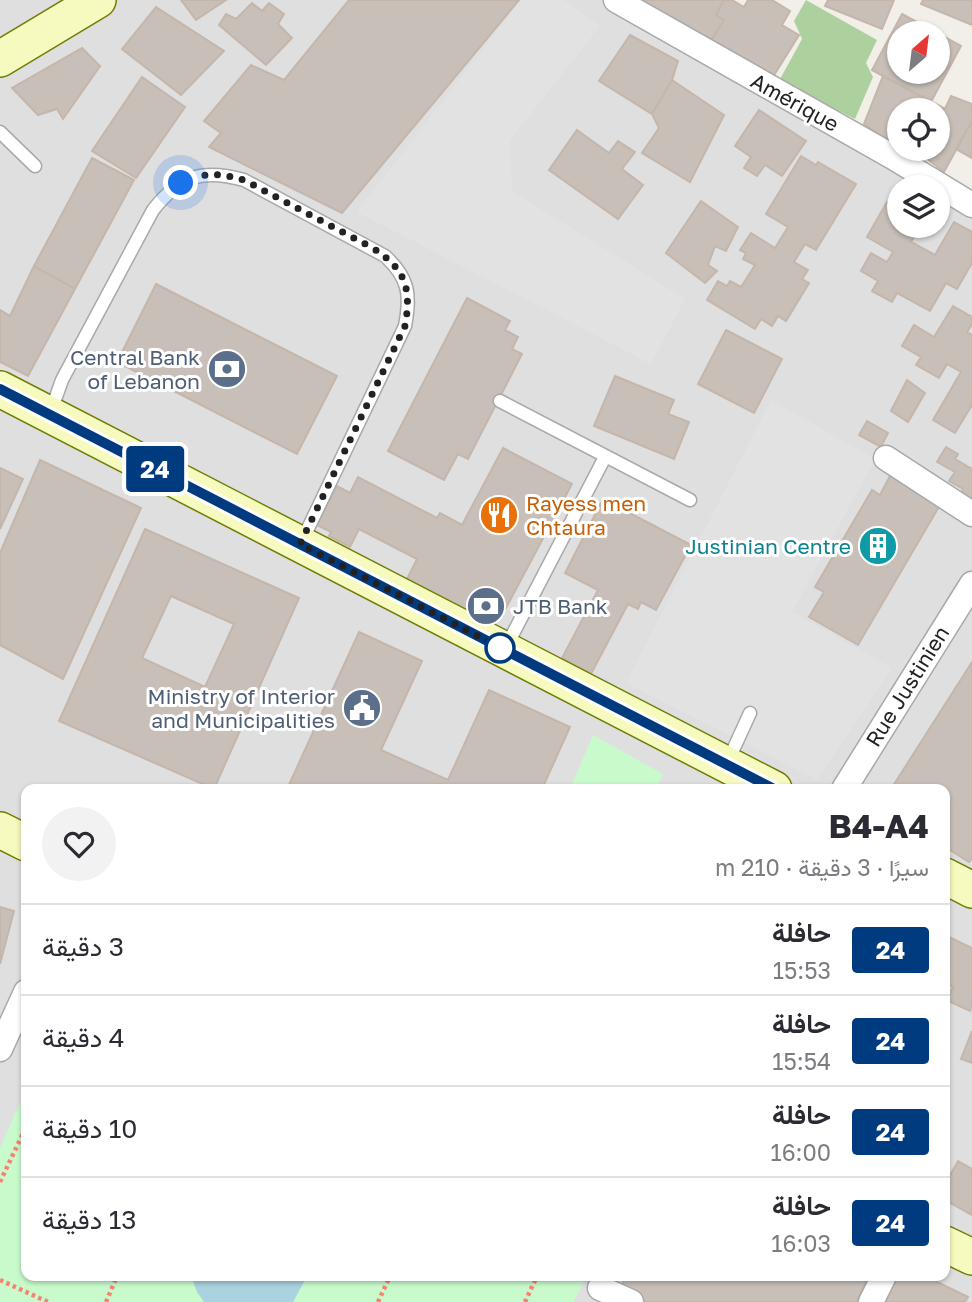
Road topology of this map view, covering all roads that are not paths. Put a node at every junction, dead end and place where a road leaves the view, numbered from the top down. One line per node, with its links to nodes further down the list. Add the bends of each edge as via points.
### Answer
1 (616, 0): 6 (street, Amérique)
2 (81, 6): 3 (main road)
3 (0, 60)
4 (0, 132): 5 (lane)
5 (35, 166)
6 (972, 205)
7 (0, 389): 9 (main road)
8 (500, 401): 10 (lane)
9 (50, 415): 14 (main road); 14 (lane, via 62,380 153,210 166,194 193,177 224,174 244,180 385,256 400,272 409,296 405,326)
10 (605, 457): 12 (lane); 16 (lane)
11 (886, 458): 13 (street)
12 (690, 500)
13 (972, 514)
14 (300, 544): 16 (main road)
15 (972, 584): 20 (street, Rue Justinien)
16 (505, 650): 18 (main road)
17 (750, 713): 18 (lane)
18 (726, 765): 19 (main road)
19 (764, 784)
20 (847, 784)
21 (0, 830): 22 (main road)
22 (21, 840)
23 (0, 848): 24 (main road)
24 (21, 850)
25 (950, 879): 26 (main road)
26 (972, 890)
27 (21, 1003): 28 (street)
28 (0, 1049)
29 (950, 1246): 30 (main road)
30 (972, 1257)
31 (882, 1281): 34 (street)
32 (600, 1289): 33 (street)
33 (631, 1302)
34 (871, 1302)

